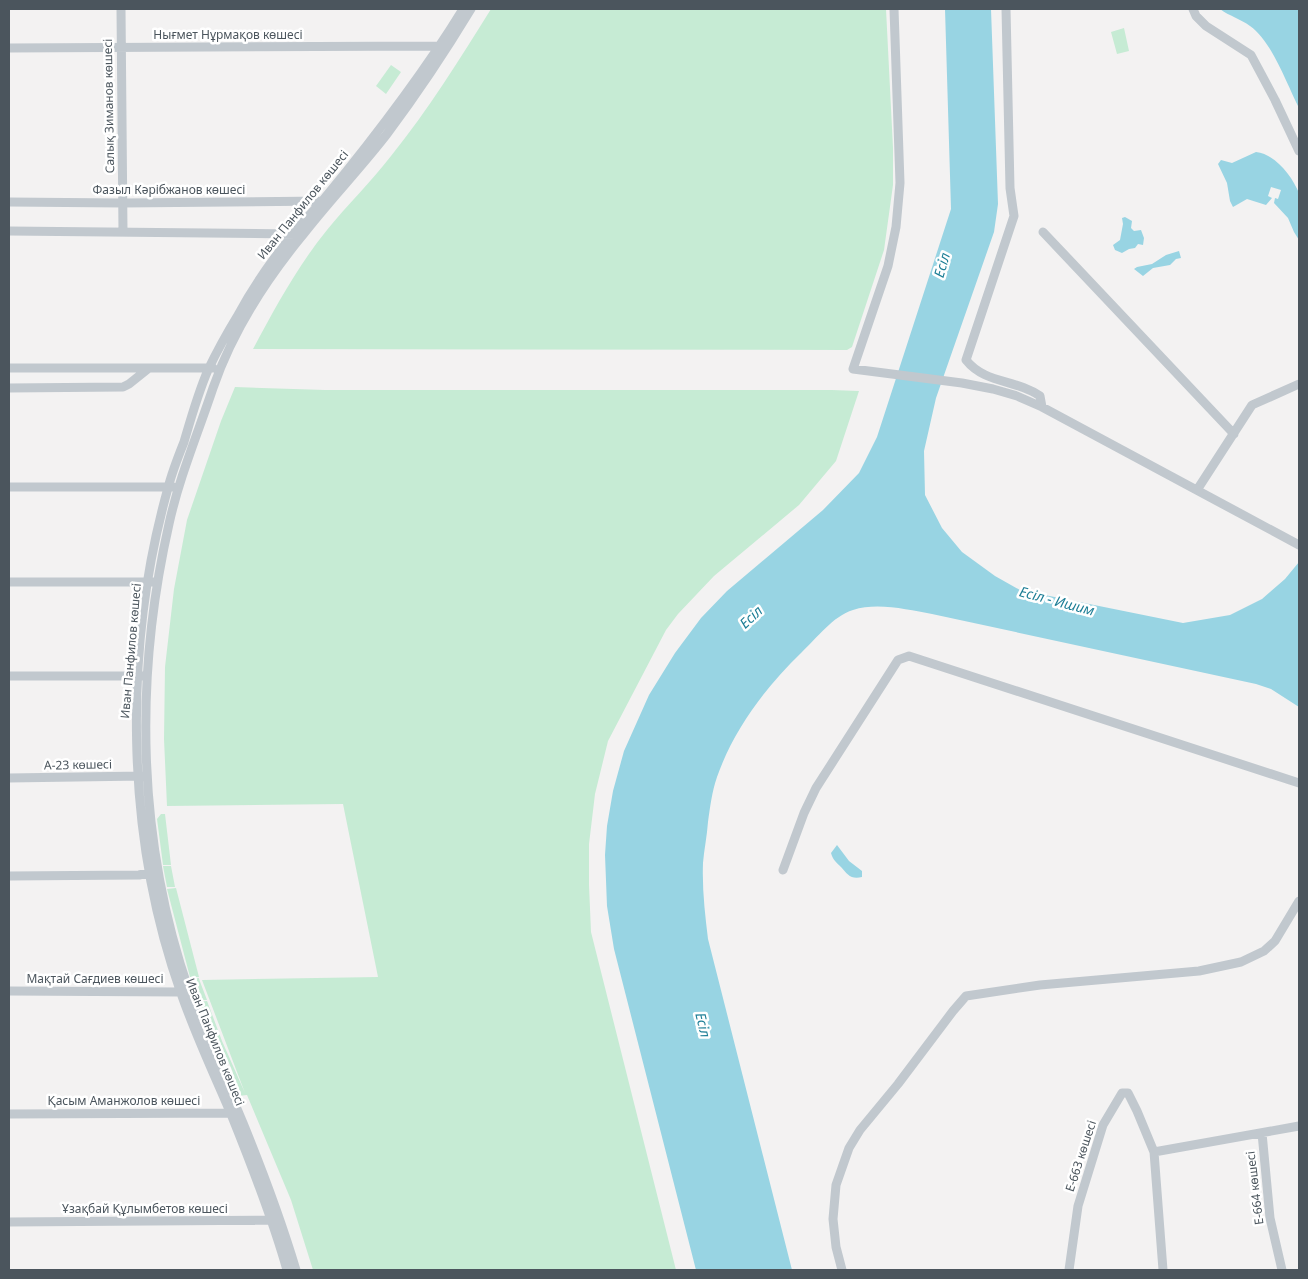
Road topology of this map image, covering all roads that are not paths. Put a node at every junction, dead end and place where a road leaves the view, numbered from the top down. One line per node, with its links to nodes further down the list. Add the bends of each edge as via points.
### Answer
1 (121, 9): 8 (street, Салық Зиманов көшесі)
2 (462, 9): 9 (street, Иван Панфилов көшесі)
3 (471, 9): 9 (street, Иван Панфилов көшесі)
4 (894, 9): 24 (street, via 900,183 896,227 888,266 853,369 993,389)
5 (1006, 9): 24 (street, via 1010,188 1014,216 966,360 973,369 986,376 1029,389 1040,396)
6 (1193, 9): 10 (street, via 1206,26 1251,55)
7 (9, 48): 8 (street, Нығмет Нұрмақов көшесі)
8 (121, 48): 9 (street, Нығмет Нұрмақов көшесі); 13 (street, Салық Зиманов көшесі)
9 (443, 48): 12 (street, Иван Панфилов көшесі, via 386,134)
10 (1299, 151)
11 (9, 202): 13 (street, Фазыл Кәрібжанов көшесі)
12 (326, 202): 13 (street, Фазыл Кәрібжанов көшесі); 17 (street, Иван Панфилов көшесі)
13 (123, 203): 15 (street, Салық Зиманов көшесі)
14 (9, 231): 15 (street)
15 (123, 232): 17 (street)
16 (1043, 232): 25 (street)
17 (298, 235): 20 (street, Иван Панфилов көшесі, via 269,266 238,313); 21 (street, Иван Панфилов көшесі, via 245,318)
18 (9, 368): 19 (street)
19 (148, 368): 20 (street); 23 (street, via 122,387)
20 (209, 368): 21 (street); 27 (street, Иван Панфилов көшесі)
21 (220, 368): 28 (street, Иван Панфилов көшесі)
22 (1299, 384): 25 (street, via 1252,405)
23 (9, 388)
24 (1042, 407): 29 (street)
25 (1234, 434): 29 (street)
26 (9, 487): 27 (street)
27 (168, 487): 28 (street); 32 (street, Иван Панфилов көшесі)
28 (180, 487): 32 (street, Иван Панфилов көшесі)
29 (1197, 490): 30 (street)
30 (1299, 544)
31 (9, 582): 32 (street)
32 (153, 582): 34 (street, Иван Панфилов көшесі)
33 (9, 676): 34 (street)
34 (143, 676): 35 (street, Иван Панфилов көшесі, via 137,740)
35 (143, 776): 36 (street, А-23 көшесі); 39 (street, Иван Панфилов көшесі, via 141,810)
36 (9, 778)
37 (1299, 782): 38 (street, via 909,656 898,660 816,788)
38 (783, 870)
39 (154, 872): 40 (street, via 139,875); 43 (street, Иван Панфилов көшесі, via 160,920); 44 (street, Иван Панфилов көшесі, via 189,992)
40 (9, 876)
41 (1299, 901): 53 (street, via 1275,941 1264,951 1242,962 1199,971 1040,985 966,996 849,1148 836,1185 833,1219)
42 (9, 990): 43 (street, Мақтай Сағдиев көшесі)
43 (180, 992): 44 (street, Иван Панфилов көшесі)
44 (235, 1113): 45 (street, Қасым Аманжолов көшесі); 49 (street, Иван Панфилов көшесі)
45 (9, 1114)
46 (1299, 1126): 47 (street)
47 (1262, 1133): 48 (street); 56 (street, Е-664 көшесі, via 1270,1218)
48 (1154, 1152): 54 (street, Е-663 көшесі, via 1128,1094 1122,1093 1103,1125 1078,1206); 55 (street, Е-663 көшесі)
49 (277, 1220): 50 (street, Ұзақбай Құлымбетов көшесі); 51 (street, Иван Панфилов көшесі); 52 (street, Иван Панфилов көшесі)
50 (9, 1222)
51 (288, 1270)
52 (296, 1270)
53 (842, 1270)
54 (1069, 1270)
55 (1163, 1270)
56 (1282, 1270)

